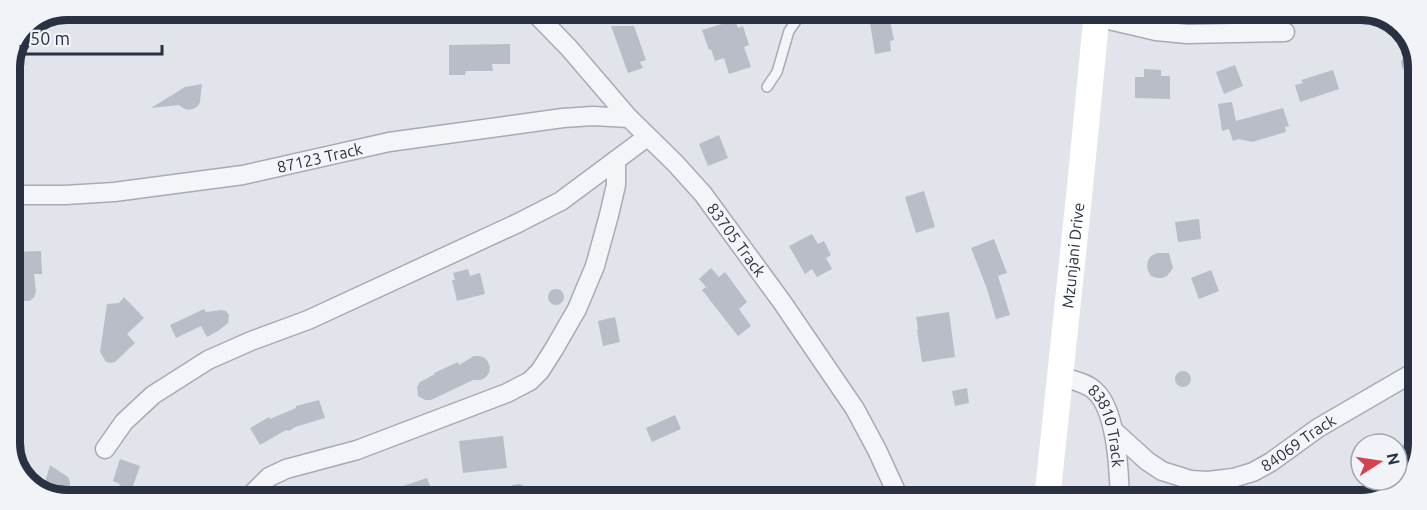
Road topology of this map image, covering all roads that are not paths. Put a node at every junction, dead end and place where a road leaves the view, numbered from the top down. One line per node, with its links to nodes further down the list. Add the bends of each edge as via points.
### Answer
1 (542, 20): 7 (street, 83705 Track)
2 (797, 20): 6 (lane, via 789,31 777,72)
3 (1090, 20): 11 (main road, Mzunjani Drive, via 1080,187)
4 (1115, 20): 5 (street, via 1155,31 1187,34)
5 (1285, 32)
6 (767, 87)
7 (628, 118): 8 (street, 83705 Track); 10 (street, 87123 Track, via 563,118 400,140 243,175 114,192)
8 (647, 137): 9 (street); 16 (street, 83705 Track, via 703,194 782,302 855,409)
9 (616, 160): 14 (street, via 561,201 518,223 308,320 208,360 153,394 124,422); 15 (street, via 616,185 595,266 562,336 530,381 357,450 286,469 269,477)
10 (20, 195)
11 (1060, 376): 13 (street, 83810 Track, via 1094,390 1103,399); 17 (main road, Mzunjani Drive)
12 (1408, 376): 13 (street, 84069 Track, via 1318,428 1271,462 1233,478 1191,480 1162,471)
13 (1114, 431): 18 (street, 83810 Track)
14 (105, 449)
15 (256, 490)
16 (895, 490)
17 (1048, 490)
18 (1119, 490)

